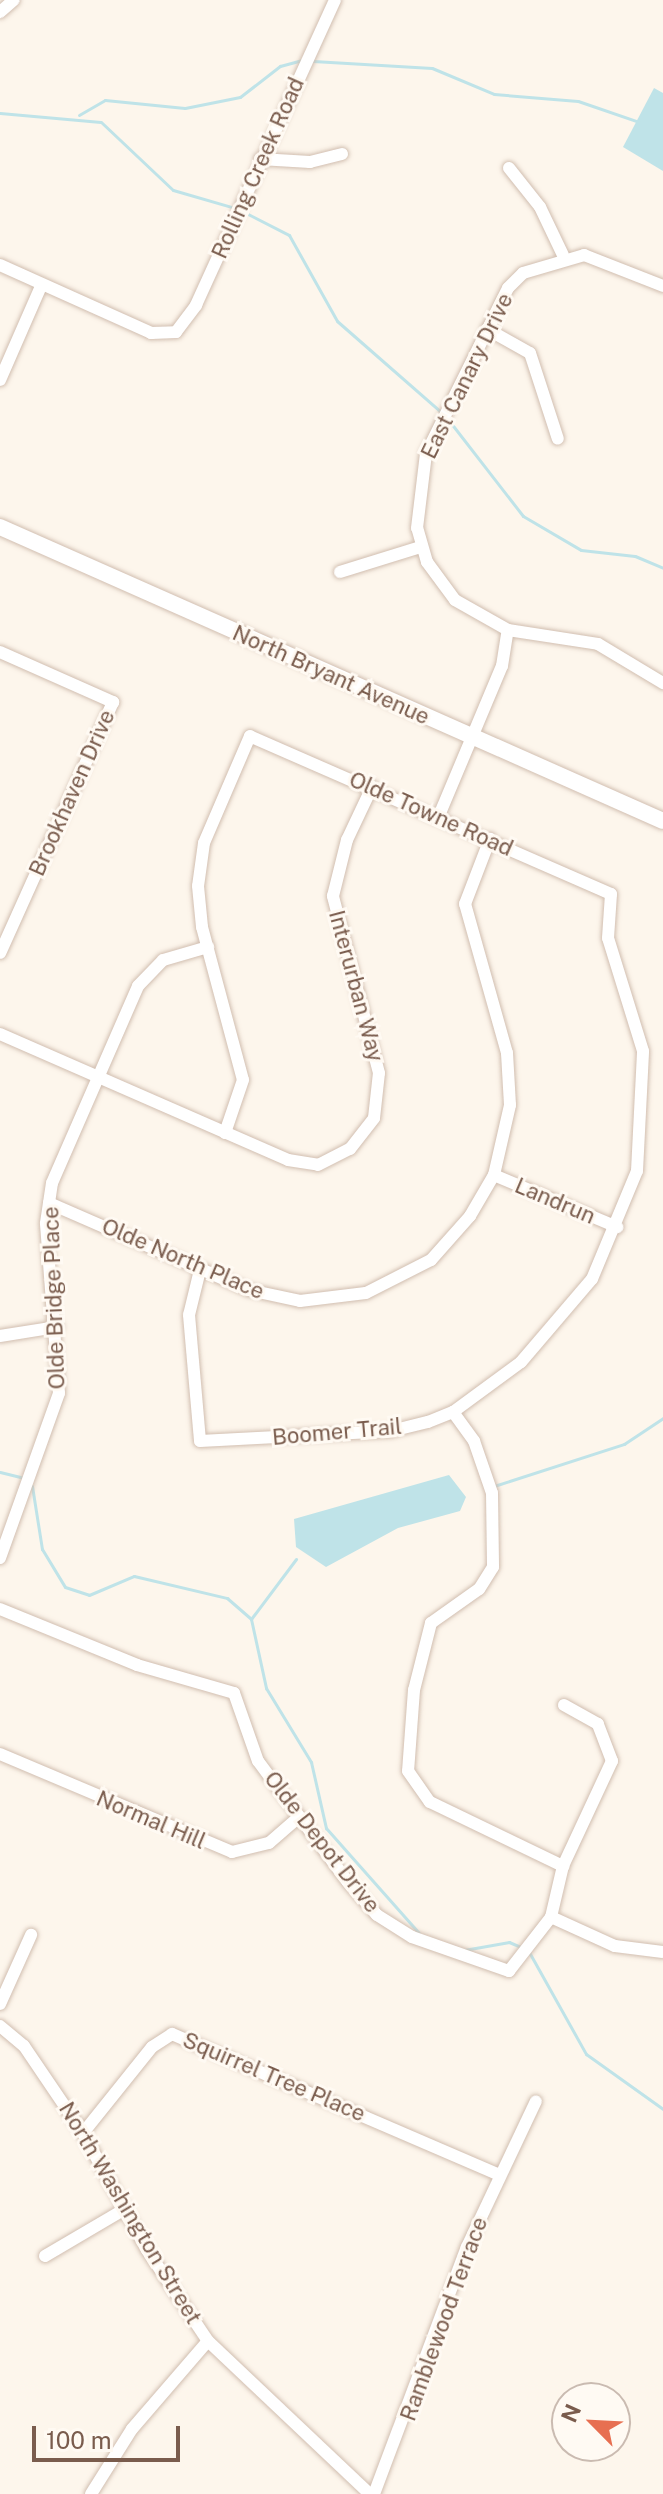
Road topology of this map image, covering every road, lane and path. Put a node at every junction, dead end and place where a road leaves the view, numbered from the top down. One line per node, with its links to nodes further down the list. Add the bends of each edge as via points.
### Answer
1 (14, 0): 3 (street)
2 (335, 0): 5 (street, Rolling Creek Road)
3 (0, 12)
4 (342, 154): 5 (street, via 310,162)
5 (260, 159): 9 (street, Rolling Creek Road, via 196,305 176,332 151,333)
6 (509, 168): 7 (street, via 540,207)
7 (563, 255): 10 (street, via 610,261); 11 (street, East Canary Drive, via 523,273)
8 (0, 265): 9 (street)
9 (41, 286): 12 (street)
10 (663, 286)
11 (487, 329): 13 (street, via 530,353); 15 (street, East Canary Drive, via 426,454 418,504)
12 (0, 380)
13 (558, 439)
14 (0, 527): 20 (street, North Bryant Avenue)
15 (421, 547): 16 (street); 17 (street, East Canary Drive, via 455,600)
16 (340, 572)
17 (508, 630): 19 (street, via 598,644); 20 (street, via 502,666)
18 (0, 652): 27 (street, Brookhaven Drive, via 113,702)
19 (663, 683)
20 (469, 738): 22 (street); 23 (street, North Bryant Avenue)
21 (372, 787): 22 (street, Olde Towne Road); 26 (street, Olde Towne Road, via 250,736 202,855 198,886); 30 (street, Interurban Way, via 347,840 333,896 376,1053 374,1118 350,1149 318,1165)
22 (438, 818): 24 (street, Olde Towne Road)
23 (663, 821)
24 (490, 839): 25 (street, Olde Towne Road); 31 (street, Olde North Place, via 465,904 511,1078)
25 (611, 894): 33 (street, Boomer Trail, via 608,938 638,1028 645,1088 637,1171)
26 (208, 947): 29 (street, Olde Bridge Place, via 151,970); 30 (street, via 243,1080)
27 (0, 953)
28 (0, 1034): 29 (street, Interurban Way)
29 (97, 1078): 30 (street, Interurban Way); 32 (street, Olde Bridge Place)
30 (225, 1133)
31 (494, 1175): 33 (street, Landrun); 34 (street, Olde North Place, via 470,1216 431,1260 366,1293 300,1301)
32 (49, 1203): 34 (street, Olde North Place); 35 (street, Olde Bridge Place)
33 (617, 1227): 37 (street, Boomer Trail, via 592,1279 551,1334)
34 (200, 1270): 37 (street, Boomer Trail, via 189,1315 200,1441 391,1431)
35 (57, 1327): 36 (street); 38 (street, Olde Bridge Place, via 59,1393)
36 (0, 1336)
37 (453, 1412): 43 (street, via 474,1441 492,1493 493,1567 479,1589 431,1623 414,1690 408,1771 430,1802)
38 (0, 1558)
39 (0, 1609): 42 (street, Olde Depot Drive, via 137,1665 234,1693 258,1761)
40 (564, 1705): 43 (street, via 609,1736 612,1761)
41 (0, 1754): 42 (street, Normal Hill, via 232,1852 269,1843)
42 (299, 1817): 44 (street, Olde Depot Drive, via 377,1915 440,1952 517,1970)
43 (563, 1866): 44 (street)
44 (551, 1917): 46 (street, via 615,1946)
45 (31, 1935): 47 (street)
46 (663, 1952)
47 (0, 2004)
48 (0, 2026): 50 (street, North Washington Street, via 24,2046)
49 (536, 2101): 51 (street, Ramblewood Terrace)
50 (83, 2133): 51 (street, Squirrel Tree Place, via 152,2047 172,2034); 52 (street, North Washington Street)
51 (500, 2175): 56 (street, Ramblewood Terrace)
52 (123, 2210): 53 (street); 54 (street, North Washington Street)
53 (45, 2256)
54 (208, 2341): 55 (street, via 132,2429); 56 (street, North Washington Street)
55 (91, 2494)
56 (372, 2494)

